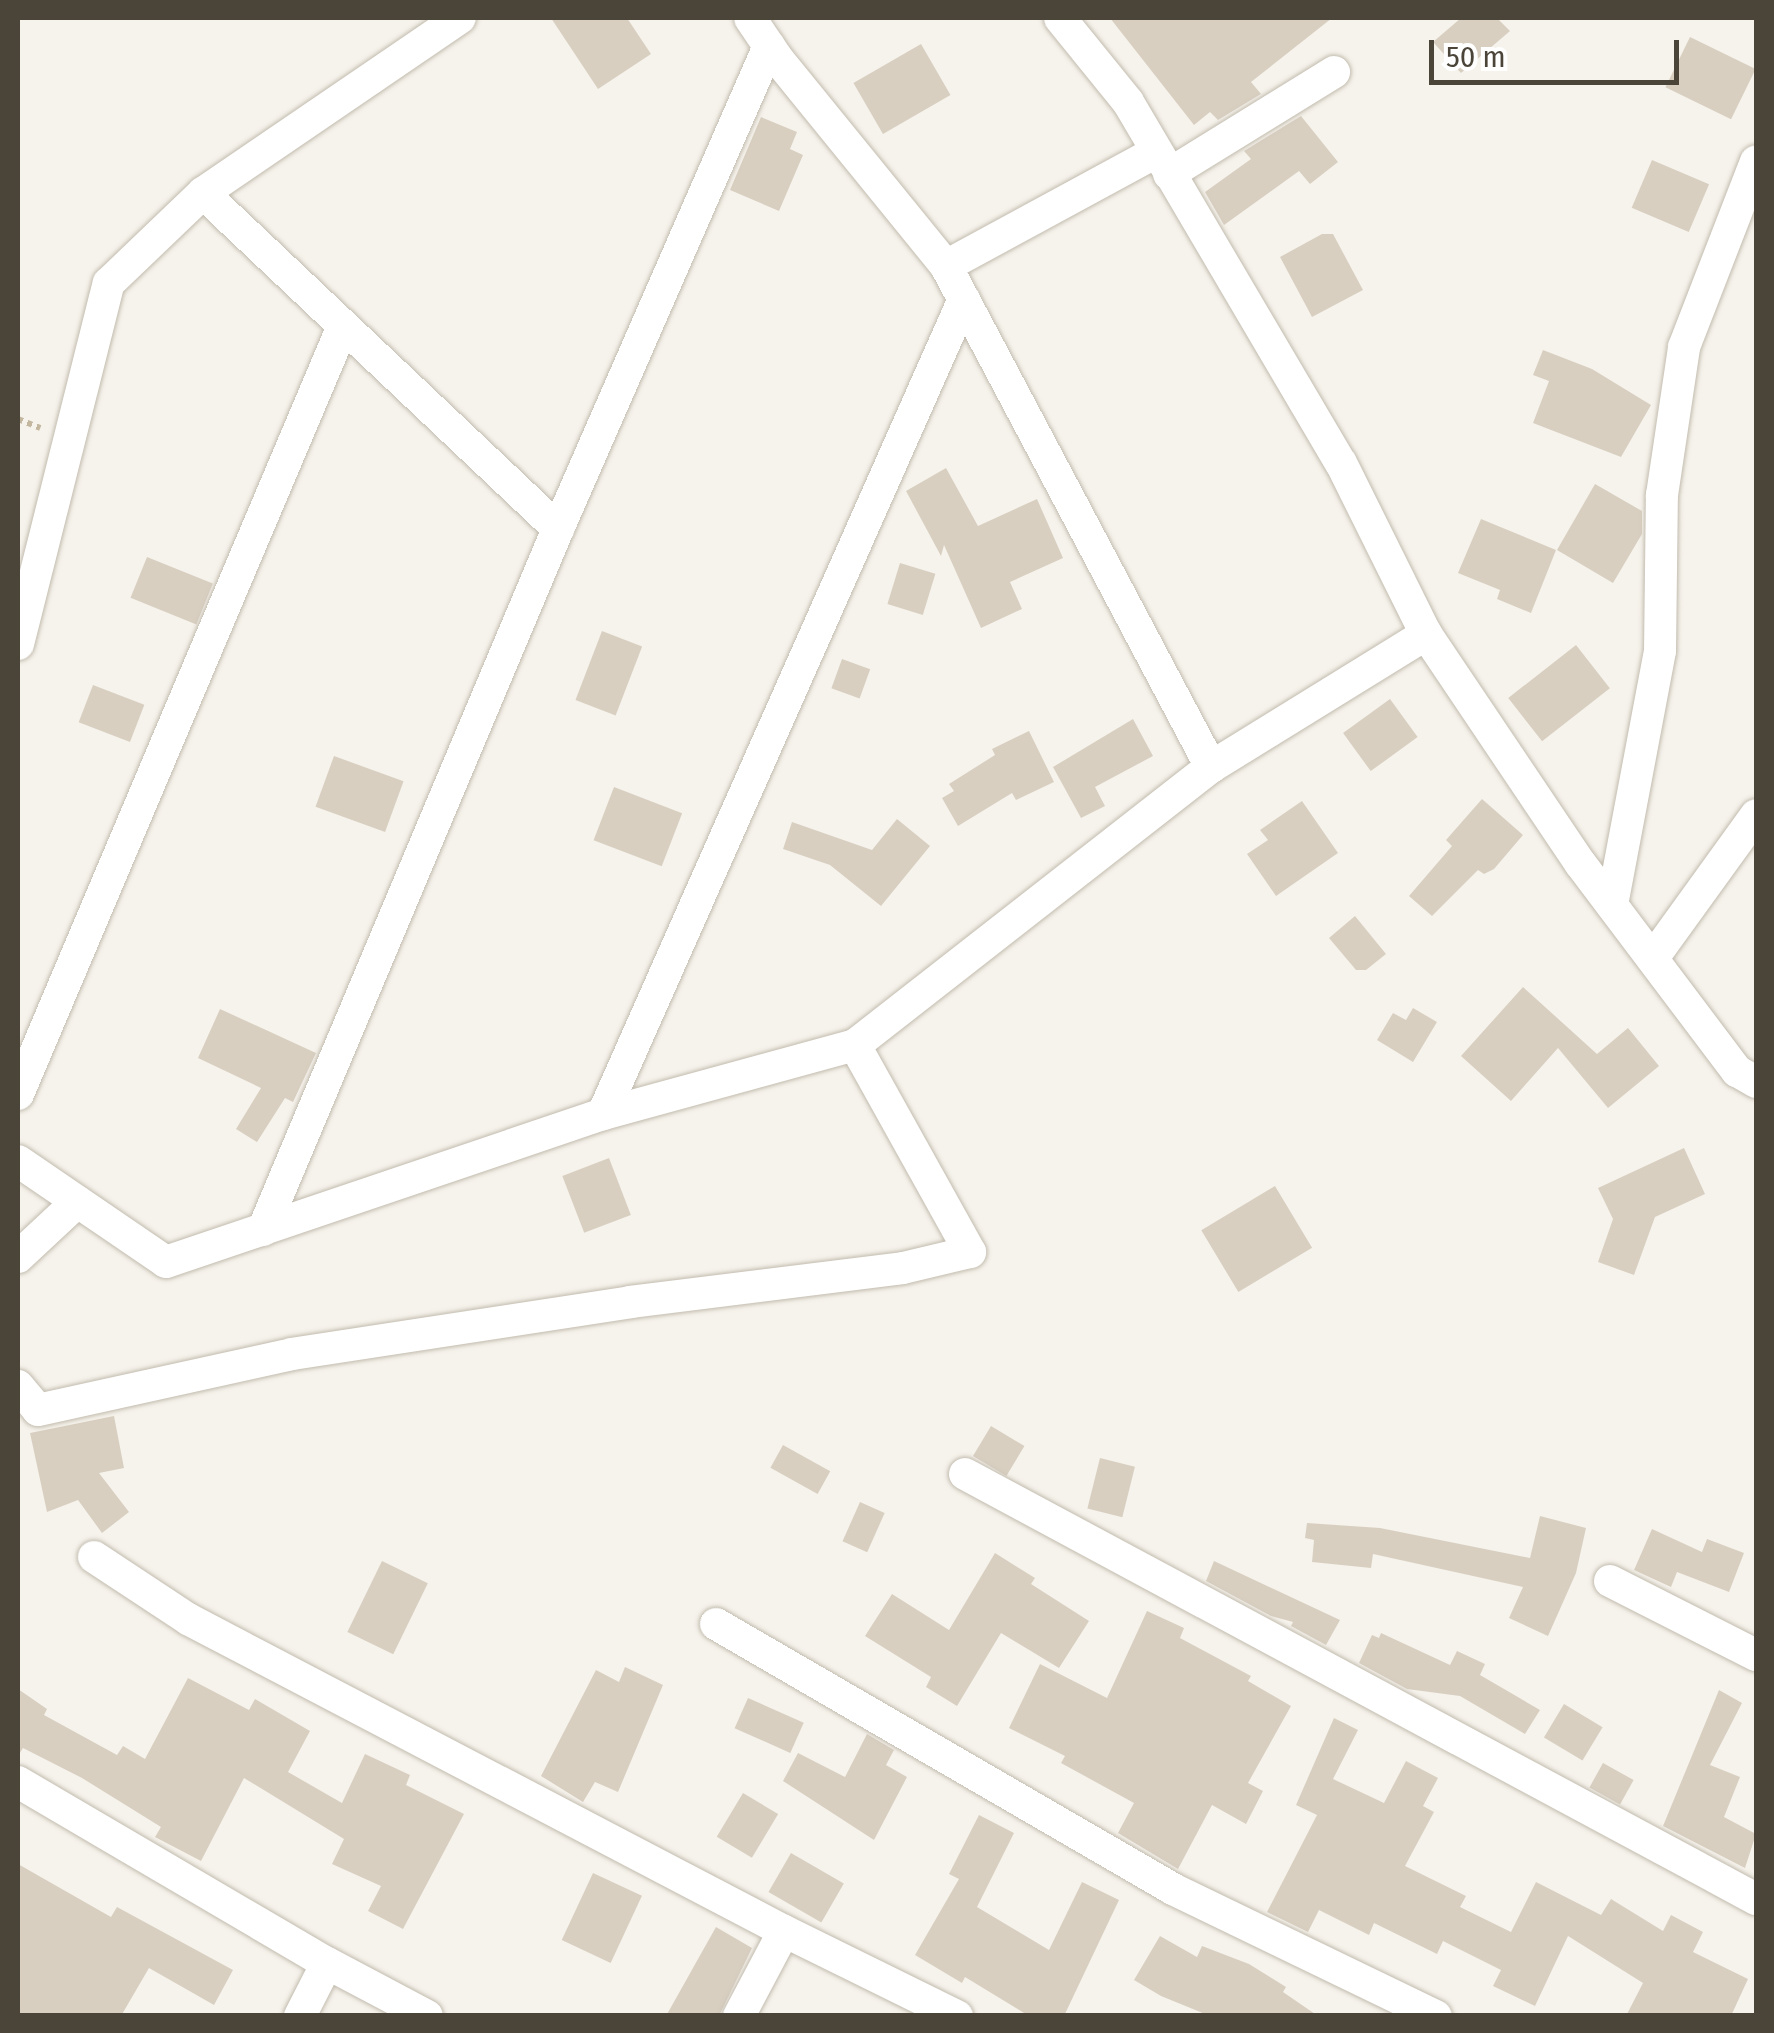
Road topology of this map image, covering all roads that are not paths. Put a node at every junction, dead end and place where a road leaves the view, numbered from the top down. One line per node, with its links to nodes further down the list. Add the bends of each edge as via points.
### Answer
1 (460, 18): 8 (street)
2 (750, 18): 4 (street)
3 (1060, 18): 7 (street, via 1128,102)
4 (769, 46): 9 (street); 12 (street)
5 (1334, 72): 7 (street)
6 (1756, 162): 17 (street, via 1684,347 1662,496 1660,651)
7 (1163, 163): 9 (street); 13 (street, via 1341,464)
8 (203, 193): 11 (street); 14 (street, via 109,283)
9 (946, 266): 10 (street)
10 (964, 299): 15 (street); 22 (street)
11 (343, 326): 12 (street); 21 (street)
12 (558, 529): 25 (street)
13 (1426, 634): 15 (street); 17 (street)
14 (18, 644)
15 (1211, 767): 19 (street)
16 (1756, 814): 18 (street)
17 (1612, 904): 18 (street)
18 (1653, 958): 20 (street, via 1737,1071)
19 (855, 1045): 22 (street); 27 (street, via 970,1252 903,1268 292,1354 38,1410)
20 (1756, 1082)
21 (18, 1094)
22 (604, 1114): 25 (street)
23 (18, 1161): 24 (street)
24 (77, 1202): 25 (street, via 166,1262); 26 (street)
25 (262, 1230)
26 (18, 1257)
27 (18, 1386)
28 (965, 1474): 34 (street)
29 (94, 1557): 35 (street, via 188,1619)
30 (1610, 1581): 32 (street)
31 (716, 1624): 41 (street, via 1173,1889)
32 (1756, 1655)
33 (18, 1782): 36 (street)
34 (1756, 1899)
35 (784, 1931): 39 (street); 40 (street)
36 (327, 1963): 37 (street); 38 (street)
37 (300, 2016)
38 (427, 2016)
39 (739, 2016)
40 (958, 2016)
41 (1436, 2016)

